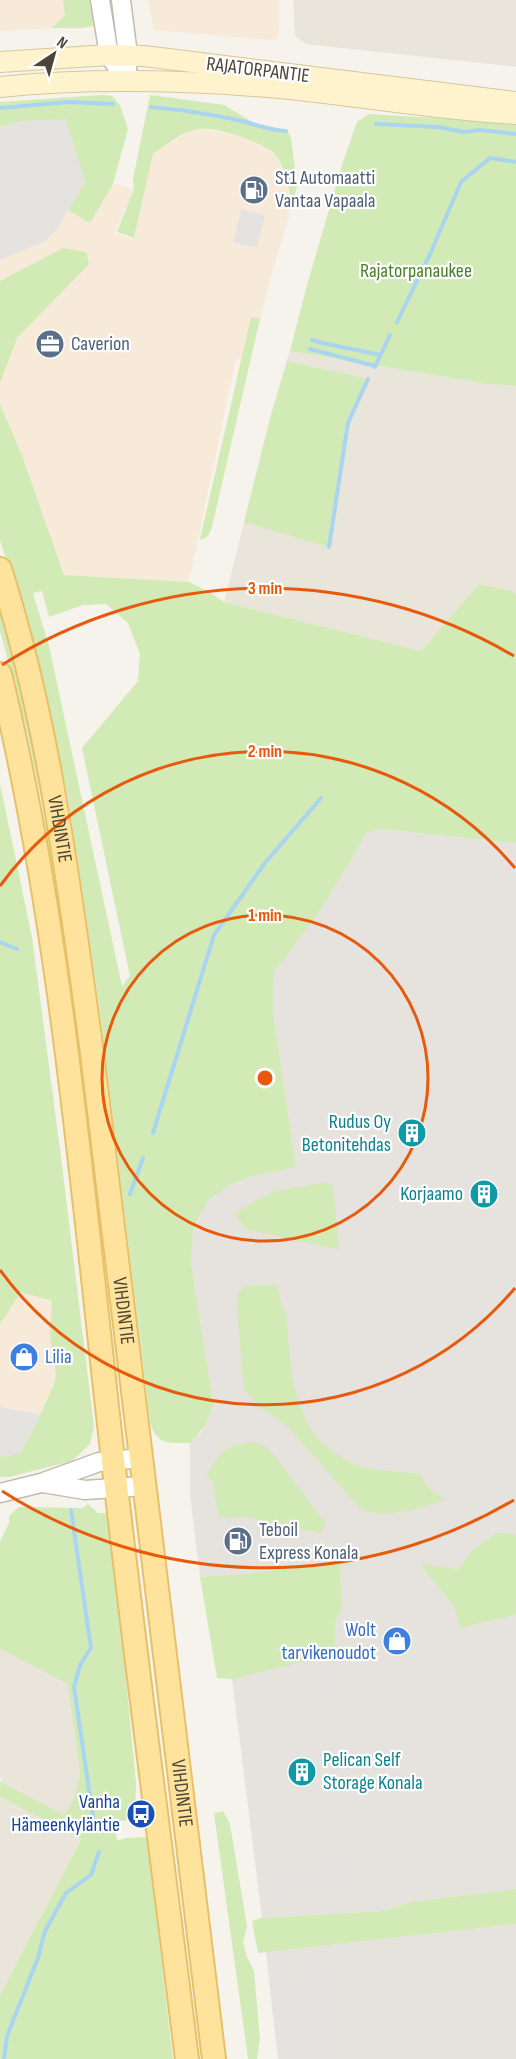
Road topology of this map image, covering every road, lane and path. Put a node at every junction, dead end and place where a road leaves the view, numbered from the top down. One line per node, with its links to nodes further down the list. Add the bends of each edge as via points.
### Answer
1 (100, 0): 3 (street)
2 (121, 0): 3 (street)
3 (119, 55): 4 (main road, RAJATORPANTIE); 5 (street); 7 (main road, RAJATORPANTIE)
4 (0, 62)
5 (126, 80): 6 (main road, RAJATORPANTIE); 8 (main road, RAJATORPANTIE, via 269,87)
6 (0, 87)
7 (516, 102)
8 (516, 114)
9 (0, 569): 11 (main road, VIHDINTIE, via 39,721 70,891)
10 (0, 674): 12 (main road, VIHDINTIE, via 30,808 47,918)
11 (141, 1458): 12 (street); 14 (main road, VIHDINTIE)
12 (113, 1460): 13 (street); 15 (main road, VIHDINTIE)
13 (41, 1483): 15 (street, via 85,1490); 16 (street)
14 (144, 1486): 15 (street); 18 (main road, VIHDINTIE)
15 (116, 1488): 17 (main road, VIHDINTIE)
16 (0, 1493)
17 (187, 2059)
18 (214, 2059)

